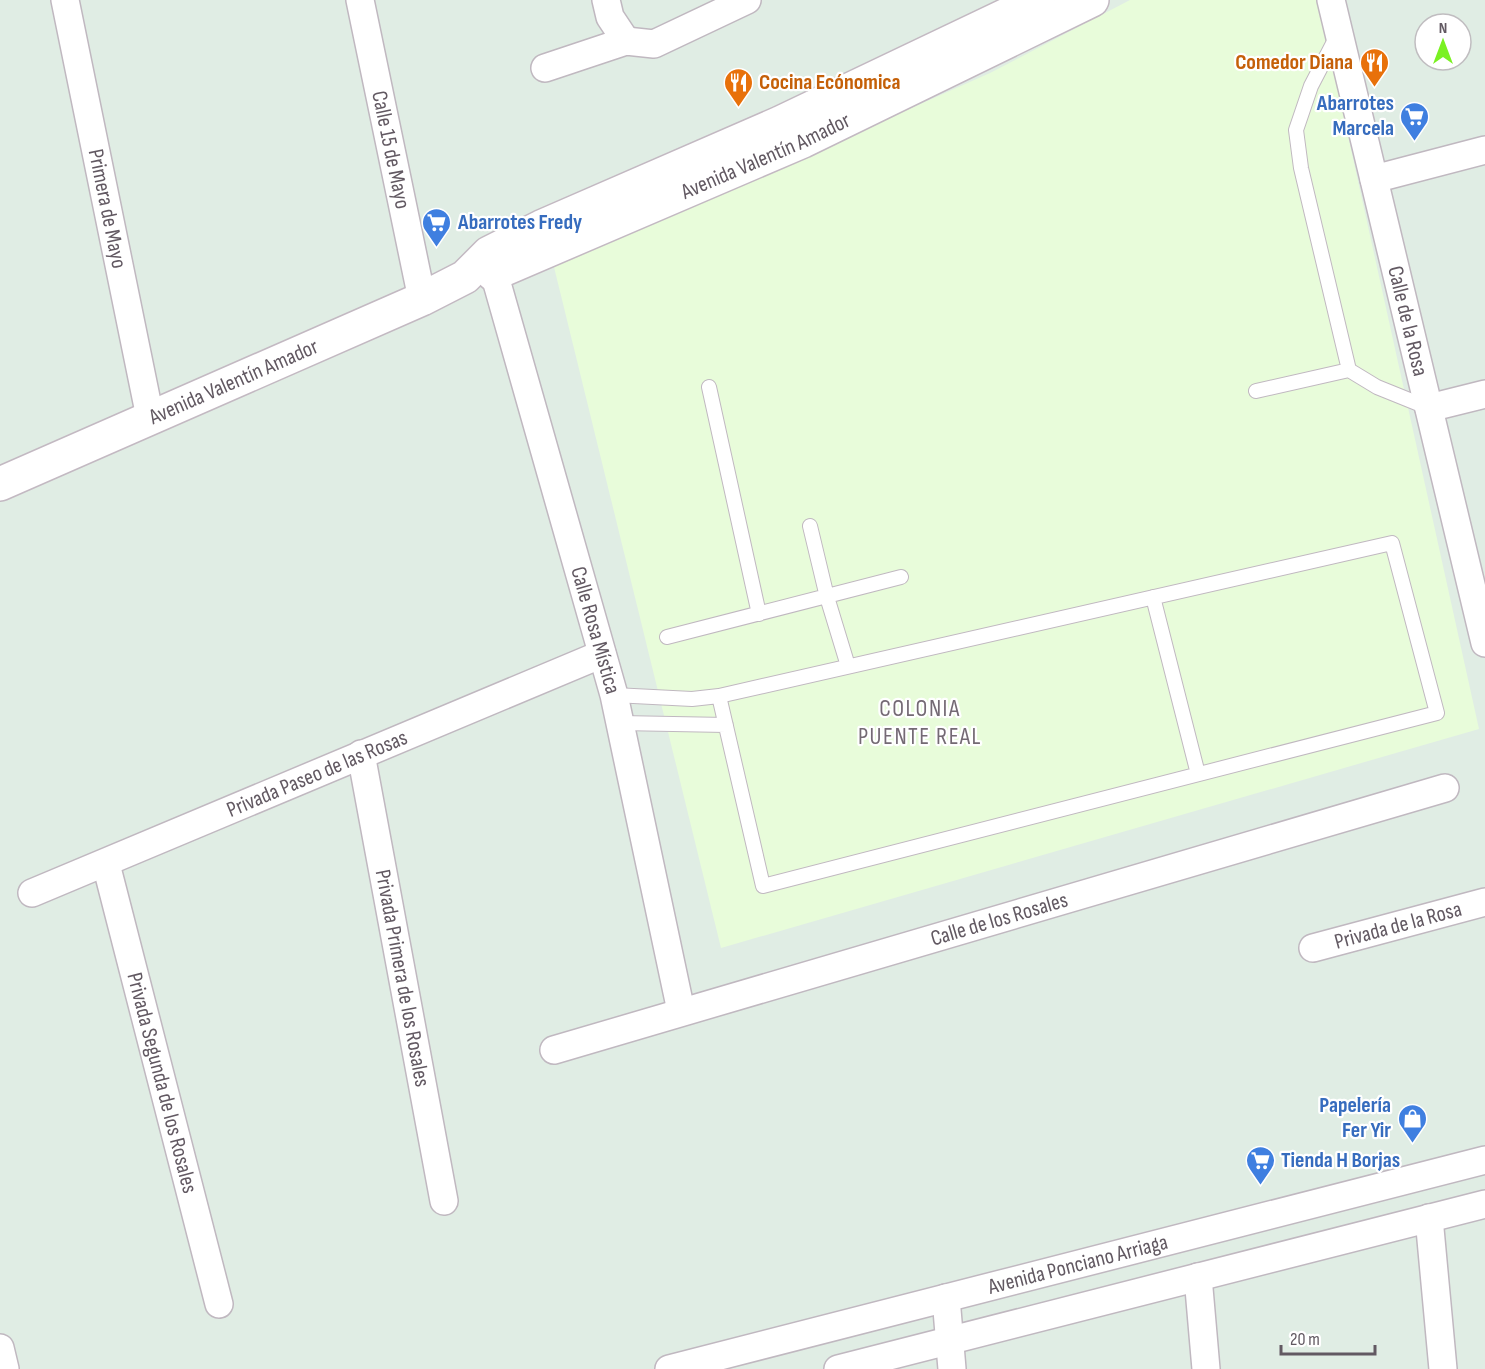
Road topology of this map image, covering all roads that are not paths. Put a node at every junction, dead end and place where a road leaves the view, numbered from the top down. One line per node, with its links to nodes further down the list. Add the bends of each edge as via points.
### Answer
1 (65, 0): 20 (street, Primera de Mayo)
2 (360, 0): 14 (street, Calle 15 de Mayo)
3 (606, 0): 9 (street, via 610,17)
4 (747, 0): 9 (street, via 654,44)
5 (1038, 0): 13 (main road, Avenida Valentín Amador, via 780,123 542,227)
6 (1092, 0): 13 (main road, Avenida Valentín Amador, via 803,141)
7 (1331, 0): 8 (street, Calle de la Rosa)
8 (1339, 32): 12 (street, Calle de la Rosa); 15 (lane, via 1311,86 1296,130 1301,168)
9 (626, 41): 10 (street)
10 (545, 68)
11 (1485, 150): 12 (street)
12 (1374, 178): 19 (street, Calle de la Rosa)
13 (483, 268): 14 (main road, Avenida Valentín Amador); 29 (street, Calle Rosa Mística)
14 (422, 299): 20 (main road, Avenida Valentín Amador)
15 (1349, 370): 17 (lane); 19 (lane, via 1377,387)
16 (709, 387): 26 (lane)
17 (1256, 391)
18 (1485, 394): 19 (street)
19 (1429, 408): 28 (street, Calle de la Rosa)
20 (150, 417): 21 (main road, Avenida Valentín Amador)
21 (0, 484)
22 (810, 526): 24 (lane)
23 (901, 577): 24 (lane)
24 (827, 597): 26 (lane); 30 (lane)
25 (1153, 597): 30 (lane); 36 (lane); 36 (lane, via 1392,543 1437,713)
26 (759, 614): 27 (lane)
27 (668, 637)
28 (1485, 643)
29 (602, 654): 31 (street, Calle Rosa Mística); 35 (street, Privada Paseo de las Rosas)
30 (848, 666): 32 (lane)
31 (614, 695): 32 (lane, via 692,699); 33 (street, Calle Rosa Mística)
32 (719, 696): 34 (lane)
33 (620, 723): 34 (lane); 42 (street, Calle Rosa Mística)
34 (726, 725): 36 (lane, via 763,886)
35 (361, 754): 38 (street, Privada Paseo de las Rosas); 45 (street, Privada Primera de los Rosales)
36 (1198, 774)
37 (1445, 788): 42 (street, Calle de los Rosales)
38 (106, 864): 39 (street, Privada Paseo de las Rosas); 50 (street, Privada Segunda de los Rosales)
39 (32, 893)
40 (1485, 902): 41 (street, Privada de la Rosa)
41 (1313, 948)
42 (681, 1011): 43 (street, Calle de los Rosales)
43 (554, 1050)
44 (1485, 1160): 49 (street, Avenida Ponciano Arriaga)
45 (444, 1201)
46 (1485, 1204): 47 (street, Avenida Ponciano Arriaga)
47 (1429, 1218): 48 (street, Avenida Ponciano Arriaga); 58 (street)
48 (1198, 1277): 51 (street, Avenida Ponciano Arriaga); 57 (street)
49 (946, 1298): 51 (street); 54 (street, Avenida Ponciano Arriaga)
50 (219, 1304)
51 (949, 1341): 55 (street, Avenida Ponciano Arriaga); 56 (street)
52 (0, 1348): 53 (street)
53 (5, 1369)
54 (669, 1369)
55 (838, 1369)
56 (952, 1369)
57 (1206, 1369)
58 (1443, 1369)

